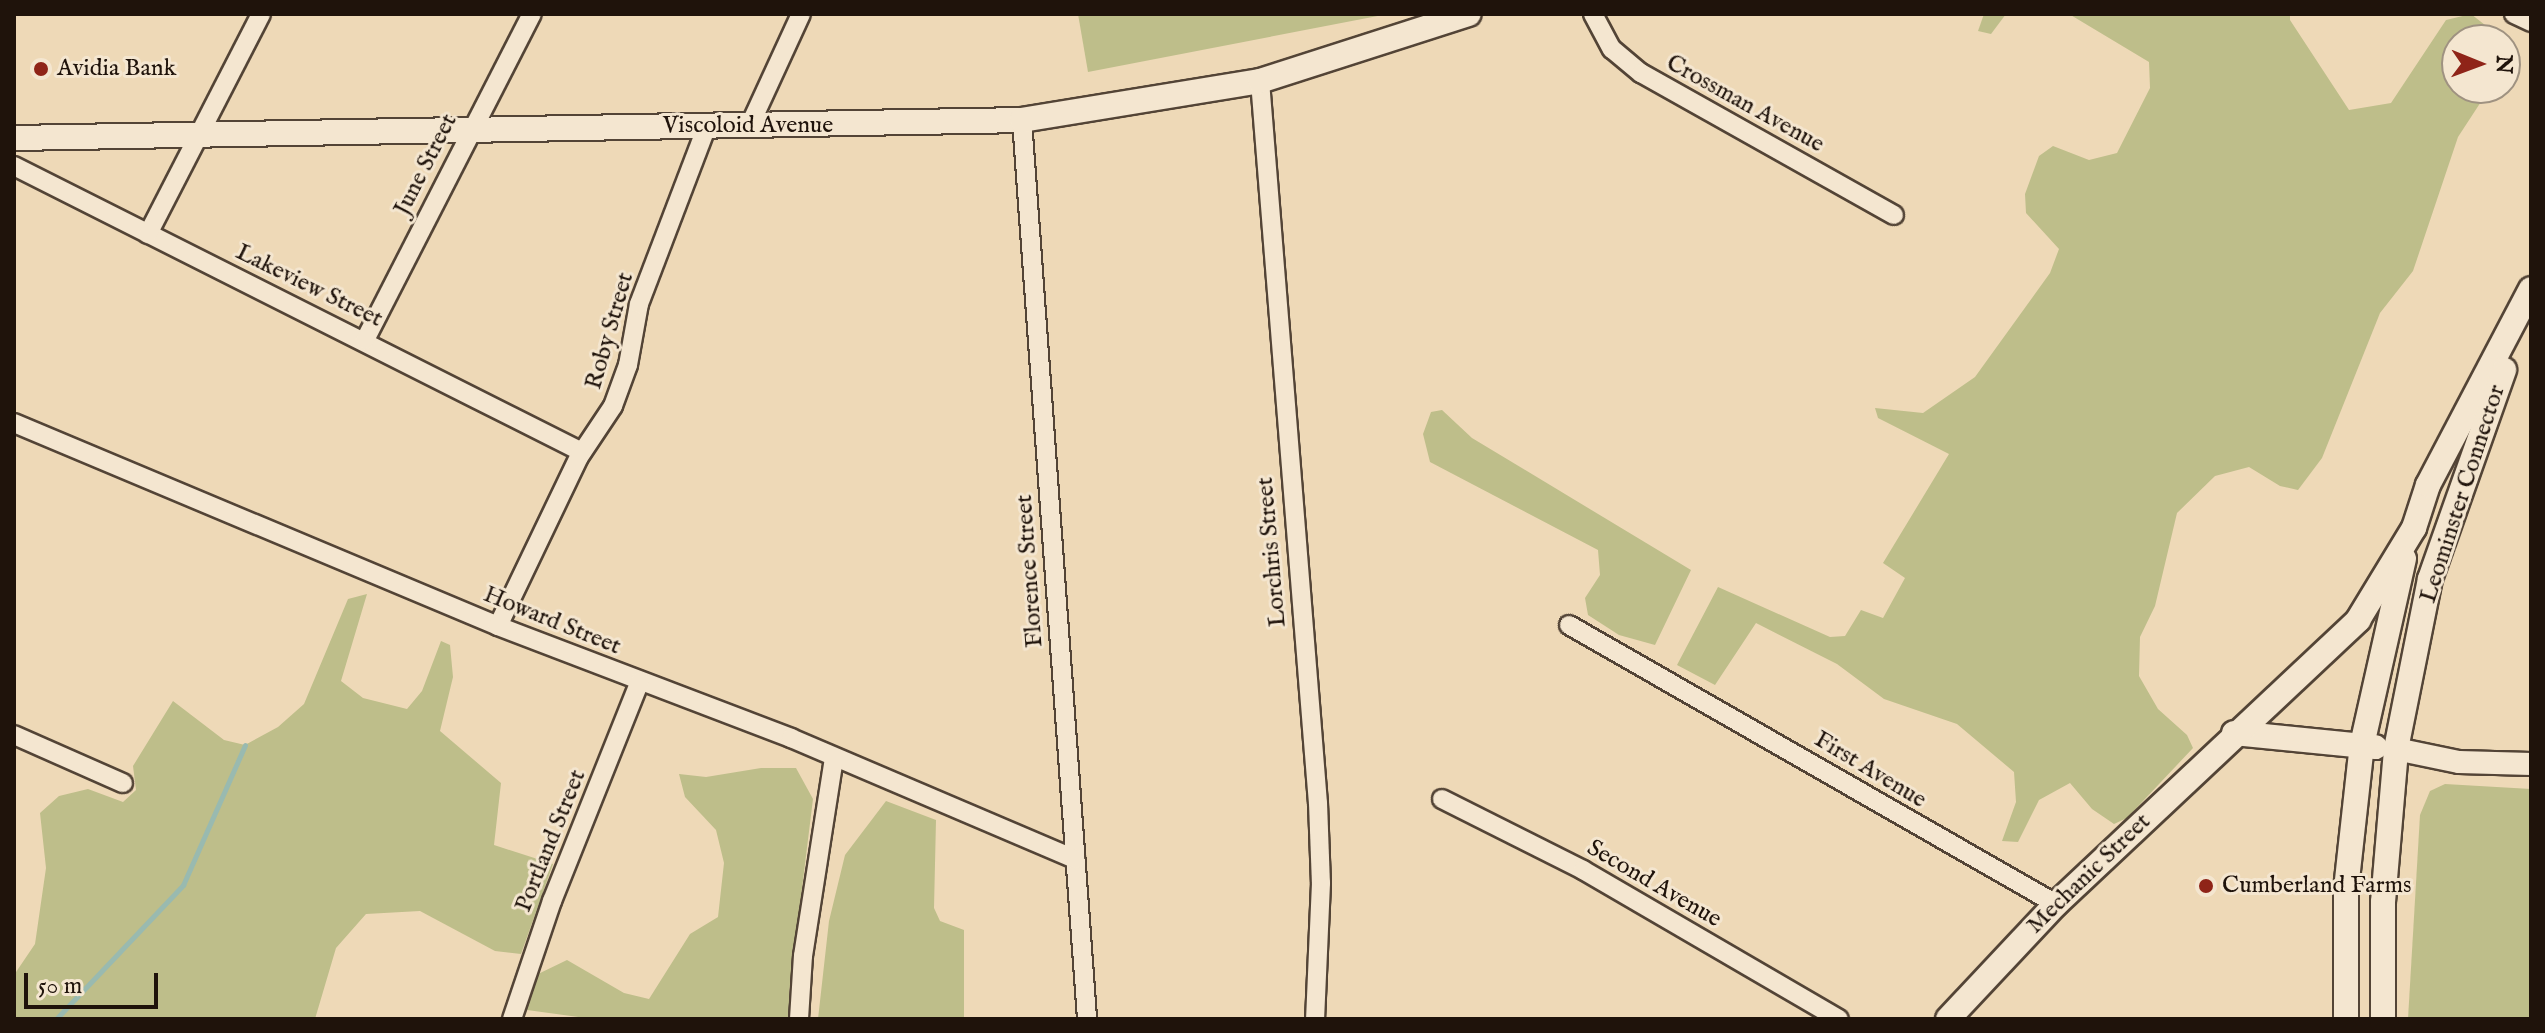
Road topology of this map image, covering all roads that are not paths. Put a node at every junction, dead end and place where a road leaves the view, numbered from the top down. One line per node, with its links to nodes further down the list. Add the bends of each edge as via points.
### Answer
1 (261, 14): 13 (street)
2 (532, 14): 11 (street, June Street)
3 (801, 14): 12 (street)
4 (1469, 14): 8 (main road, Viscoloid Avenue)
5 (1593, 14): 16 (street, Crossman Avenue, via 1612,49 1641,73)
6 (2514, 14): 7 (street)
7 (2531, 22)
8 (1260, 81): 9 (main road, Viscoloid Avenue); 40 (street, Lorchris Street, via 1318,803 1321,911)
9 (1022, 120): 12 (main road, Viscoloid Avenue); 35 (street, Florence Street)
10 (707, 126): 11 (main road, Viscoloid Avenue); 12 (main road, Viscoloid Avenue); 22 (street, Roby Street, via 639,304 628,365 613,406)
11 (472, 127): 13 (main road, Viscoloid Avenue); 20 (street, June Street)
12 (749, 127)
13 (203, 133): 14 (main road, Viscoloid Avenue); 17 (street)
14 (14, 138)
15 (14, 166): 17 (street, Lakeview Street)
16 (1894, 215)
17 (148, 234): 20 (street, Lakeview Street)
18 (2531, 289): 23 (main road, Mechanic Street, via 2428,485)
19 (2531, 307): 30 (main road, Leominster Connector, via 2467,464 2430,579)
20 (365, 340): 22 (street, Lakeview Street)
21 (14, 423): 25 (street, Howard Street)
22 (582, 452): 25 (street, Roby Street)
23 (2414, 528): 27 (main road, Mechanic Street, via 2343,639); 29 (main road, Leominster Connector)
24 (1569, 625): 36 (street, First Avenue)
25 (498, 626): 26 (street, Howard Street)
26 (640, 681): 31 (street, Howard Street); 37 (street, Portland Street, via 552,901)
27 (2234, 733): 29 (main road); 36 (main road, Mechanic Street)
28 (14, 735): 33 (street)
29 (2362, 745): 30 (main road); 43 (main road, Leominster Connector, via 2346,889)
30 (2396, 749): 32 (street, via 2459,762); 44 (main road, Leominster Connector, via 2383,902)
31 (834, 758): 35 (street, Howard Street); 38 (street, via 803,956)
32 (2531, 764)
33 (123, 783)
34 (1442, 799): 41 (street, Second Avenue, via 1583,870)
35 (1075, 859): 39 (street, Florence Street)
36 (2056, 904): 42 (main road, Mechanic Street)
37 (512, 1019)
38 (799, 1019)
39 (1087, 1019)
40 (1315, 1019)
41 (1839, 1019)
42 (1948, 1019)
43 (2346, 1019)
44 (2383, 1019)

